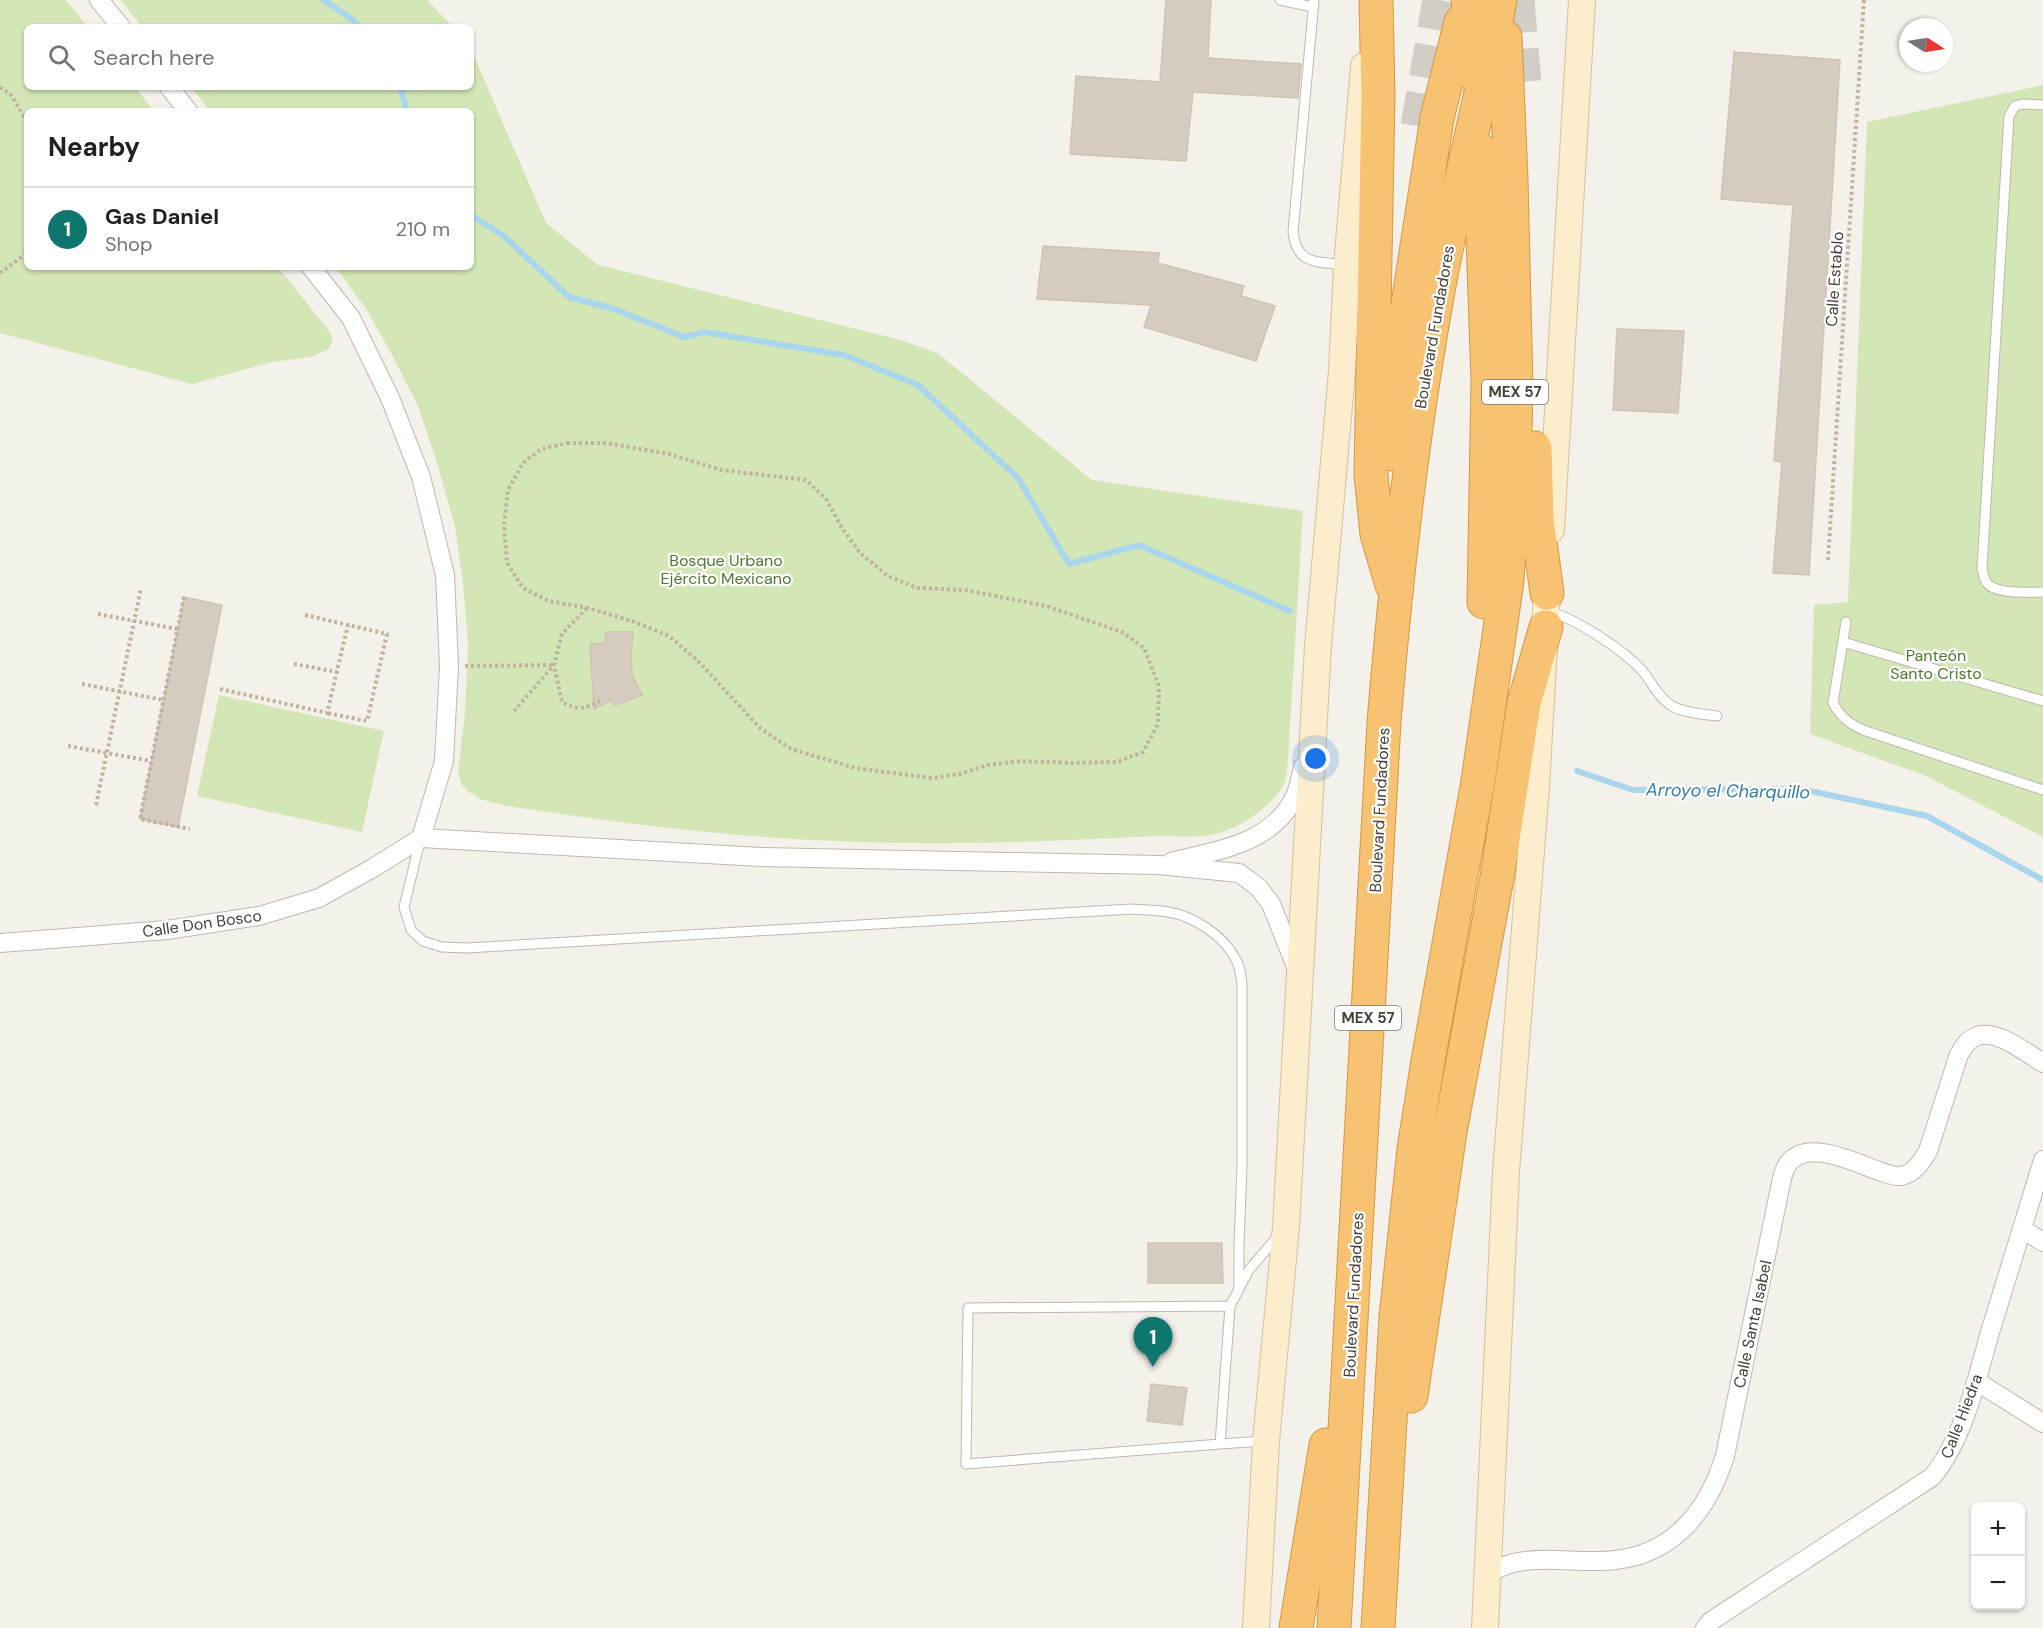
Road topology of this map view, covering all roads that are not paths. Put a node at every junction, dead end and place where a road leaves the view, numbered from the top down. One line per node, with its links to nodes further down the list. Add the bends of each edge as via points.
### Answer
1 (99, 0): 9 (street)
2 (1280, 0): 8 (lane)
3 (1370, 0): 15 (main road)
4 (1376, 0): 19 (highway, via 1371,475 1377,534)
5 (1467, 0): 17 (highway, via 1437,118 1406,317); 26 (highway, via 1482,167 1488,381)
6 (1501, 0): 19 (highway, Boulevard Fundadores / MEX 57, via 1424,373); 26 (highway, Boulevard Fundadores / MEX 57, via 1514,301 1514,475 1507,581)
7 (1582, 0): 20 (main road)
8 (1313, 3): 15 (lane, via 1293,232 1295,246 1308,260)
9 (119, 24)
10 (1525, 83): 20 (highway, via 1535,482)
11 (171, 90): 13 (street)
12 (2043, 105): 18 (lane, via 2015,106 2009,116 1982,568 1990,586 2002,591)
13 (186, 108)
14 (1417, 126): 17 (highway, via 1403,203 1387,354 1381,442 1381,486)
15 (1347, 266): 25 (main road)
16 (313, 270): 29 (street, via 351,318 390,398 421,477 446,575 449,666 444,761)
17 (1387, 524): 19 (highway)
18 (2043, 592)
19 (1395, 596): 40 (highway, Boulevard Fundadores / MEX 57, via 1384,722)
20 (1547, 610): 24 (lane, via 1572,620 1625,655 1672,706); 27 (highway)
21 (1846, 621): 22 (lane)
22 (1843, 642): 23 (lane); 28 (lane, via 1833,703 1854,727)
23 (2043, 701)
24 (1717, 716)
25 (1312, 736): 30 (street, via 1296,794 1284,813 1258,837); 32 (main road)
26 (1478, 781): 46 (highway, Boulevard Fundadores / MEX 57, via 1414,1149 1396,1317)
27 (1523, 788): 45 (main road); 46 (highway, via 1497,878 1435,1228)
28 (2043, 790)
29 (421, 838): 30 (street, via 761,857); 31 (street, Calle Don Bosco, via 319,898 259,916 167,930); 38 (lane, via 404,907 411,930 423,941 442,947 1131,909 1170,912 1193,920 1227,946 1240,970 1242,985)
30 (1159, 865): 32 (street, via 1239,873 1258,887 1271,904)
31 (0, 943)
32 (1299, 972): 35 (main road)
33 (2043, 1063): 45 (street, Calle Santa Isabel, via 1999,1037 1976,1036 1966,1043 1928,1151 1920,1164 1901,1176 1812,1152 1798,1155 1787,1165 1725,1456 1713,1488 1685,1528 1641,1556 1516,1562)
34 (2043, 1161): 36 (street, Calle Hiedra)
35 (1286, 1227): 38 (lane); 43 (main road)
36 (2022, 1229): 37 (street); 41 (street, Calle Hiedra)
37 (2043, 1242)
38 (1239, 1287): 39 (lane)
39 (1230, 1306): 44 (lane); 44 (lane, via 968,1308 966,1464)
40 (1352, 1314): 48 (highway); 49 (highway, Boulevard Fundadores / MEX 57)
41 (1976, 1382): 42 (street); 51 (street, Calle Hiedra, via 1953,1447 1932,1477)
42 (2043, 1423)
43 (1266, 1441): 44 (lane); 47 (main road)
44 (1220, 1444)
45 (1488, 1573): 50 (main road)
46 (1378, 1624)
47 (1256, 1628)
48 (1296, 1628)
49 (1334, 1628)
50 (1485, 1628)
51 (1705, 1628)

